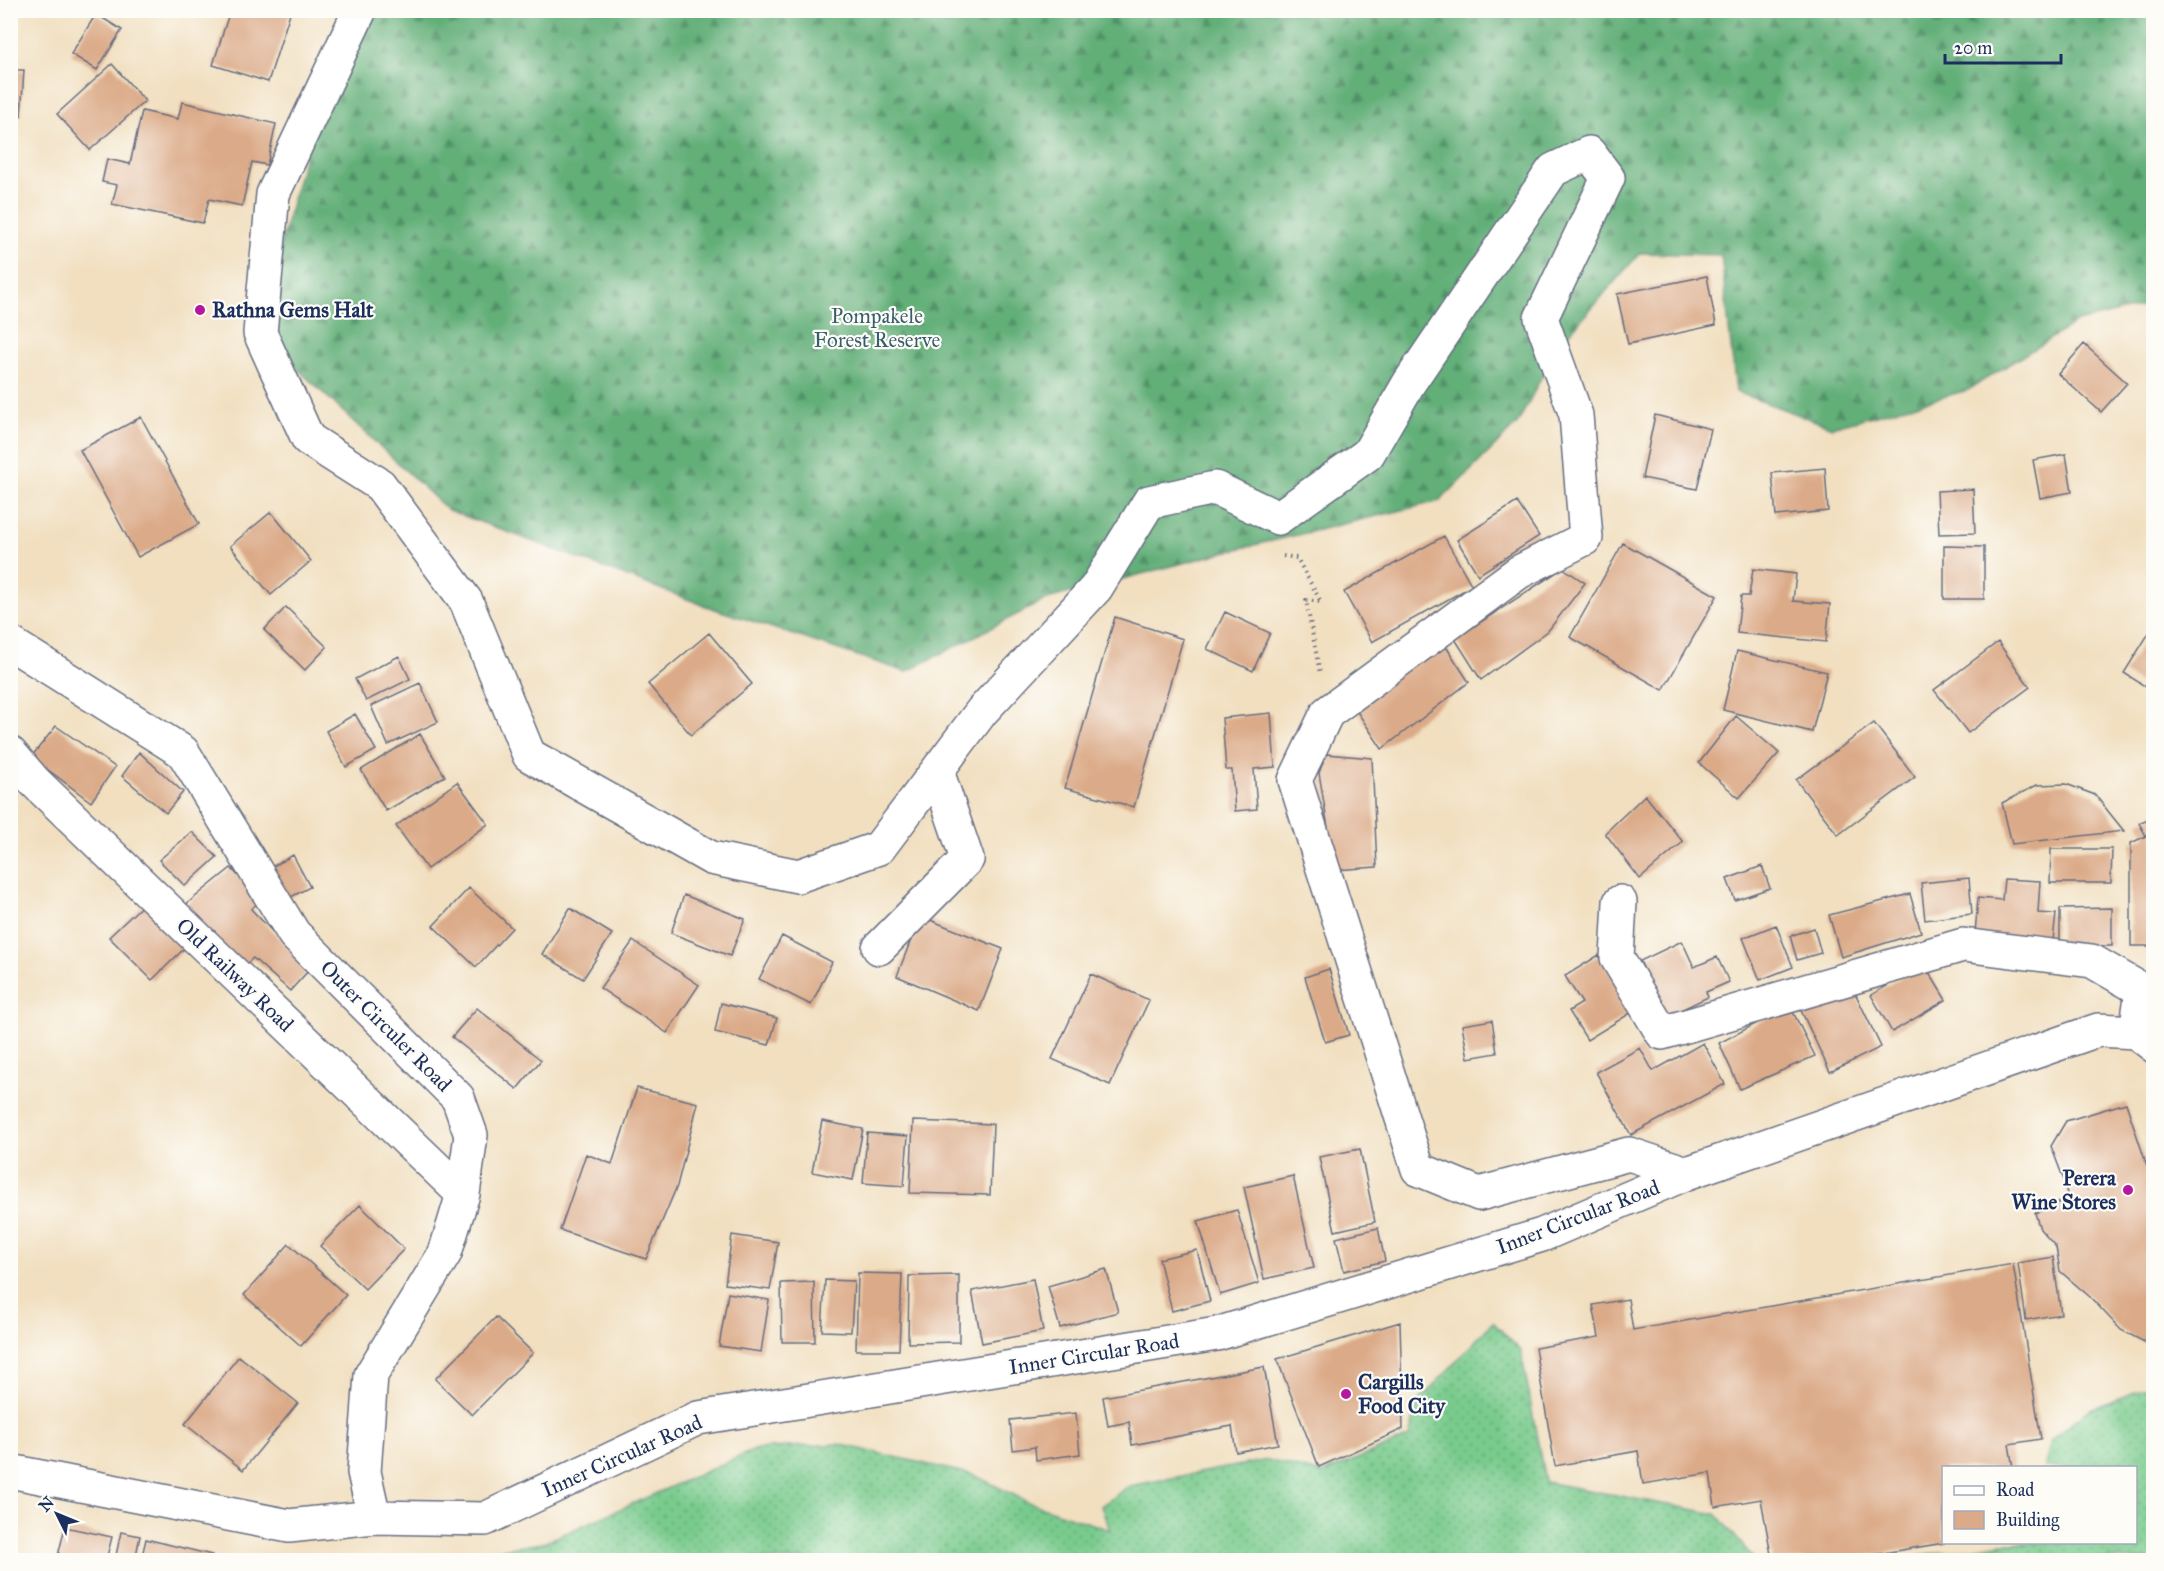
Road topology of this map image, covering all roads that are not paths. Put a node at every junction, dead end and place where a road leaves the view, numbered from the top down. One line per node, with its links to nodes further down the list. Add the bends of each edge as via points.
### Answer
1 (360, 10): 4 (street, via 273,194 260,333 308,439 380,485 466,601 529,755 711,858 798,876 879,848)
2 (10, 643): 9 (street, Outer Circuler Road, via 183,752 294,934 459,1098 471,1135)
3 (10, 753): 9 (street, Old Railway Road, via 35,782)
4 (937, 771): 6 (street, via 967,859); 8 (street, via 982,711 1096,588 1149,502 1215,488 1278,518 1368,454 1410,383 1553,170 1589,153 1608,178 1541,318 1576,415 1586,538 1519,572 1327,713 1295,780 1418,1169 1479,1194 1629,1154)
5 (1620, 902): 7 (street, via 1617,958 1662,1033 1963,945 2092,961 2142,990)
6 (879, 948)
7 (2145, 1039): 8 (street, Inner Circular Road, via 2098,1030)
8 (1687, 1173): 11 (street, Inner Circular Road, via 1542,1235 1217,1334 698,1418 485,1519)
9 (463, 1194): 11 (street, Outer Circuler Road, via 445,1253 371,1375 364,1472)
10 (10, 1471): 11 (street, Inner Circular Road, via 289,1526)
11 (375, 1517)

